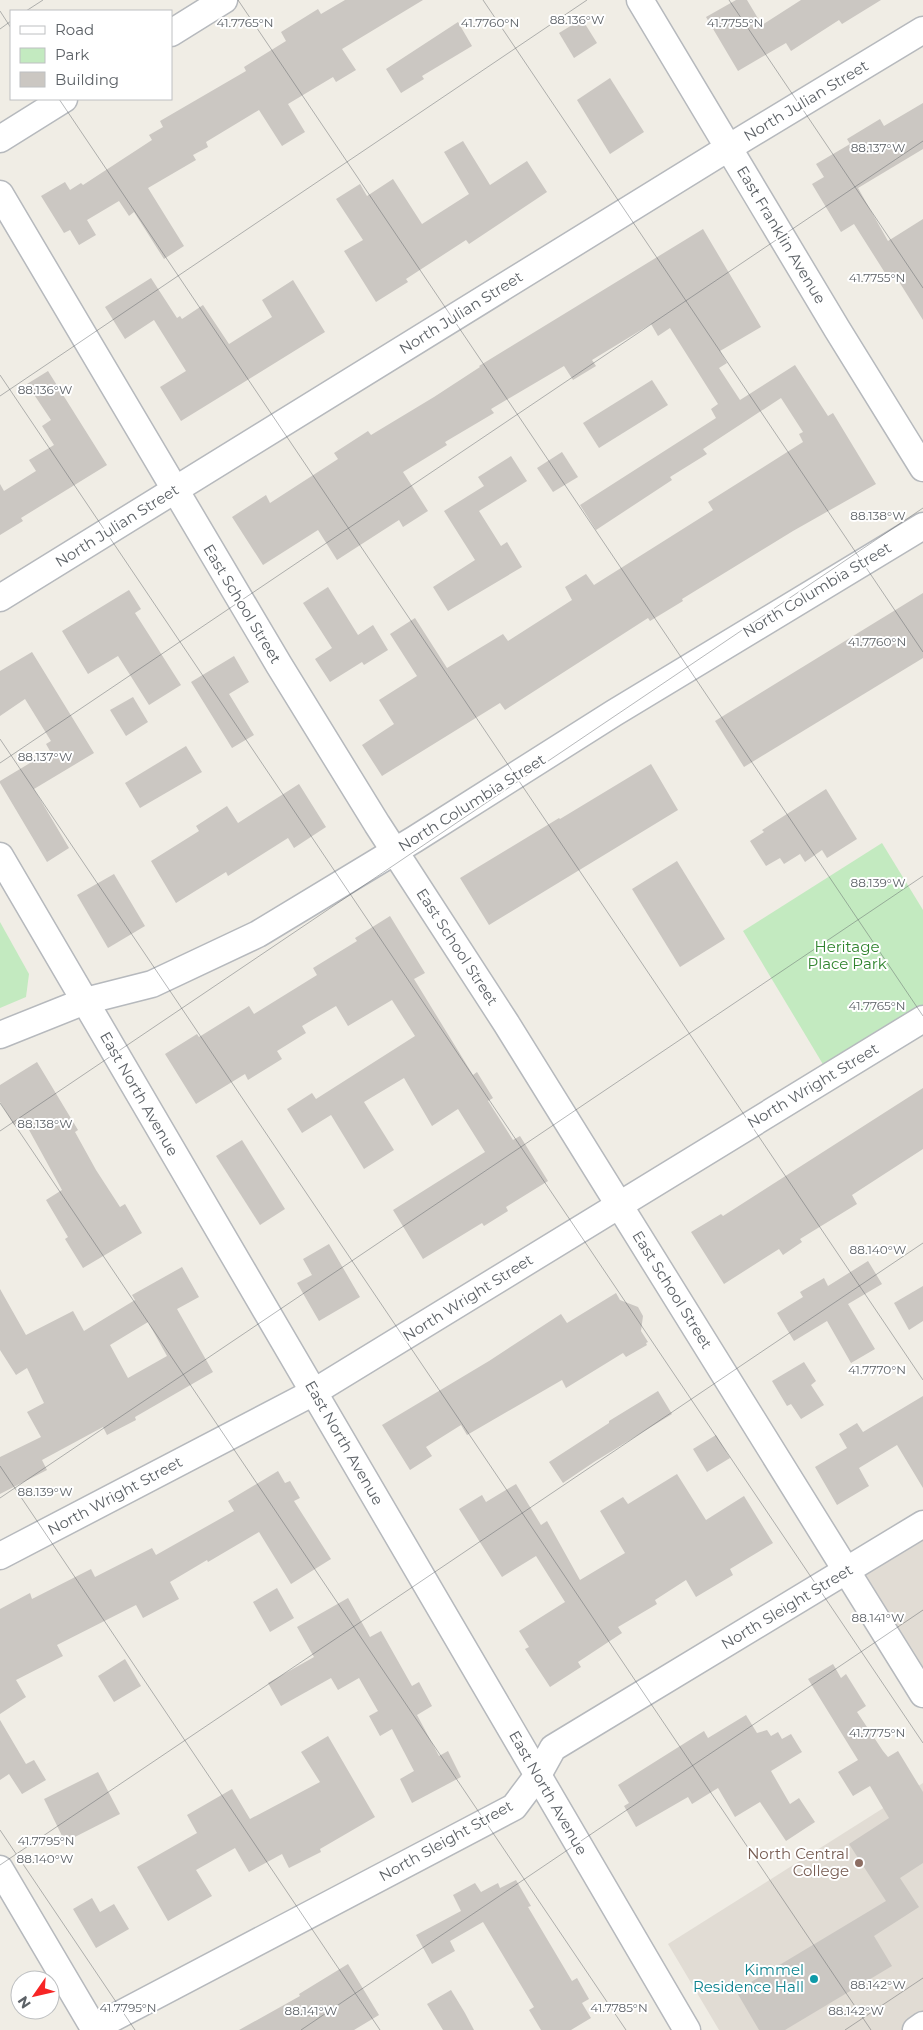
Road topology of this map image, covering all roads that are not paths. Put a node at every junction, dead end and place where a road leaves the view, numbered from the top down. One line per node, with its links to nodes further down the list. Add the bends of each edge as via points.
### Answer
1 (224, 0): 4 (street)
2 (640, 0): 7 (street, East Franklin Avenue)
3 (923, 30): 7 (street, North Julian Street)
4 (172, 32)
5 (62, 100): 6 (street)
6 (0, 138)
7 (728, 148): 9 (street, East Franklin Avenue); 10 (street, North Julian Street)
8 (0, 194): 10 (street, East School Street)
9 (923, 468)
10 (174, 491): 12 (street, North Julian Street); 13 (street, East School Street)
11 (923, 526): 13 (street, North Columbia Street, via 614,713)
12 (0, 598)
13 (395, 851): 15 (street, North Columbia Street, via 258,934 152,984); 18 (street, East School Street)
14 (0, 856): 15 (street, East North Avenue)
15 (85, 1001): 17 (street, North Columbia Street); 19 (street, East North Avenue)
16 (923, 1018): 18 (street, North Wright Street)
17 (0, 1035)
18 (619, 1205): 19 (street, North Wright Street); 22 (street, East School Street)
19 (314, 1392): 21 (street, North Wright Street); 24 (street, East North Avenue)
20 (923, 1524): 22 (street, North Sleight Street)
21 (0, 1556)
22 (846, 1571): 23 (street, East School Street); 24 (street, North Sleight Street, via 553,1748)
23 (923, 1694)
24 (538, 1775): 27 (street, North Sleight Street, via 514,1807); 28 (street, East North Avenue)
25 (0, 1869): 27 (street)
26 (923, 2026): 29 (street)
27 (95, 2029)
28 (687, 2030)
29 (916, 2030)

